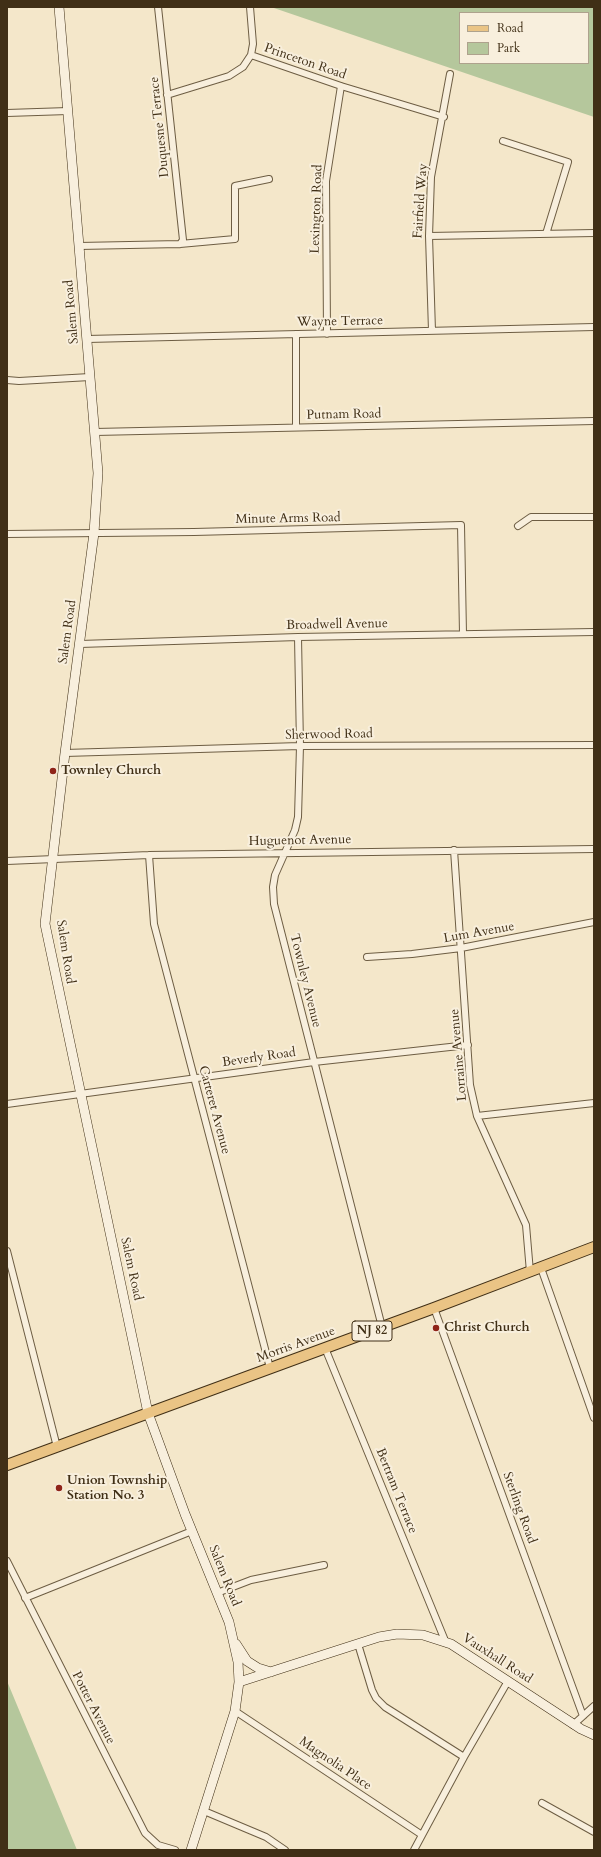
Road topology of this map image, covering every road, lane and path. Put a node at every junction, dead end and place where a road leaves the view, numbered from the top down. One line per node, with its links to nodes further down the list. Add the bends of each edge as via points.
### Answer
1 (59, 7): 8 (street, Salem Road)
2 (158, 7): 7 (street, Duquesne Terrace)
3 (250, 7): 4 (street, via 253,44)
4 (251, 55): 6 (street, Princeton Road); 7 (street, Princeton Road, via 243,67 230,76)
5 (450, 74): 10 (street, Fairfield Way)
6 (341, 86): 10 (street, Princeton Road); 21 (street, Lexington Road, via 326,181)
7 (168, 95): 16 (street, Duquesne Terrace, via 183,240)
8 (68, 110): 9 (street); 17 (street, Salem Road)
9 (7, 113)
10 (444, 116): 15 (street, Fairfield Way, via 431,177)
11 (503, 141): 14 (street, via 568,162)
12 (269, 180): 16 (street, via 235,186 235,239)
13 (594, 233): 14 (street)
14 (546, 234): 15 (street)
15 (429, 236): 19 (street, Fairfield Way)
16 (180, 244): 17 (street)
17 (79, 246): 22 (street, Salem Road)
18 (594, 327): 19 (street, Wayne Terrace)
19 (432, 331): 21 (street, Wayne Terrace)
20 (296, 334): 21 (street, Wayne Terrace); 22 (street, Wayne Terrace); 26 (street)
21 (327, 334)
22 (87, 339): 23 (street, Salem Road)
23 (90, 377): 24 (street); 27 (street, Salem Road)
24 (7, 380)
25 (594, 421): 26 (street, Putnam Road)
26 (296, 427): 27 (street, Putnam Road)
27 (95, 432): 31 (street, Salem Road, via 98,473)
28 (594, 517): 29 (street, via 531,517)
29 (518, 526)
30 (7, 534): 31 (street, Minute Arms Road)
31 (94, 534): 33 (street, Minute Arms Road, via 461,525); 35 (street, Salem Road)
32 (594, 632): 33 (street, Broadwell Avenue)
33 (463, 634): 34 (street, Broadwell Avenue)
34 (298, 636): 35 (street, Broadwell Avenue); 37 (street, Townley Avenue)
35 (80, 644): 38 (street, Salem Road)
36 (594, 745): 37 (street, Sherwood Road)
37 (300, 746): 38 (street, Sherwood Road); 41 (street, Townley Avenue, via 298,817)
38 (65, 753): 43 (street, Salem Road)
39 (594, 849): 40 (street, Huguenot Avenue)
40 (454, 850): 41 (street, Huguenot Avenue); 46 (street, Lorraine Avenue)
41 (285, 852): 42 (street, Huguenot Avenue); 49 (street, Townley Avenue, via 275,875 274,904)
42 (149, 855): 43 (street, Huguenot Avenue); 50 (street, Carteret Avenue, via 154,924)
43 (53, 860): 44 (street, Huguenot Avenue); 51 (street, Salem Road, via 45,924)
44 (7, 861)
45 (594, 922): 46 (street, Lum Avenue)
46 (462, 948): 47 (street, Lum Avenue); 48 (street, Lorraine Avenue)
47 (367, 957)
48 (468, 1045): 49 (street, Beverly Road); 54 (street, Lorraine Avenue, via 470,1085)
49 (314, 1062): 50 (street, Beverly Road); 60 (street, Townley Avenue)
50 (194, 1078): 51 (street, Beverly Road); 62 (street, Carteret Avenue)
51 (80, 1094): 53 (street, Beverly Road); 63 (street, Salem Road)
52 (594, 1103): 54 (street)
53 (7, 1104)
54 (476, 1116): 58 (street, Lorraine Avenue, via 526,1225)
55 (594, 1247): 57 (main road, Morris Avenue / NJ 82)
56 (7, 1251): 65 (street)
57 (541, 1268): 58 (main road, Morris Avenue / NJ 82); 64 (street)
58 (530, 1272): 59 (main road, Morris Avenue / NJ 82)
59 (434, 1308): 60 (main road, Morris Avenue / NJ 82); 80 (street, Sterling Road)
60 (382, 1327): 61 (main road, Morris Avenue / NJ 82)
61 (325, 1348): 62 (main road, Morris Avenue / NJ 82); 73 (street, Bertram Terrace)
62 (270, 1368): 63 (main road, Morris Avenue / NJ 82)
63 (148, 1413): 65 (main road, Morris Avenue / NJ 82); 67 (street, Salem Road)
64 (594, 1418)
65 (57, 1447): 66 (main road, Morris Avenue / NJ 82)
66 (7, 1465)
67 (192, 1531): 70 (street, Salem Road); 71 (street)
68 (7, 1561): 71 (street, Potter Avenue)
69 (324, 1565): 70 (street, via 251,1580)
70 (217, 1593): 72 (street, Salem Road)
71 (24, 1598): 88 (street, Potter Avenue, via 145,1833 158,1845)
72 (235, 1641): 75 (street, via 248,1661 258,1668); 77 (street, Salem Road)
73 (446, 1643): 74 (street, Vauxhall Road, via 423,1635 397,1634); 76 (street, Vauxhall Road)
74 (358, 1644): 75 (street, Vauxhall Road); 83 (street, via 376,1698)
75 (271, 1672): 77 (street, Vauxhall Road)
76 (508, 1681): 81 (street, Vauxhall Road); 83 (street)
77 (239, 1682): 79 (street, Salem Road)
78 (594, 1706): 80 (street)
79 (235, 1711): 85 (street, Salem Road); 87 (street, Magnolia Place)
80 (583, 1716): 81 (street)
81 (573, 1724): 82 (street, Vauxhall Road)
82 (594, 1735)
83 (464, 1757): 87 (street)
84 (542, 1803): 86 (street)
85 (204, 1811): 89 (street, Salem Road); 90 (street, via 266,1837)
86 (594, 1832)
87 (422, 1835): 91 (street)
88 (175, 1850)
89 (191, 1850)
90 (285, 1850)
91 (414, 1850)

